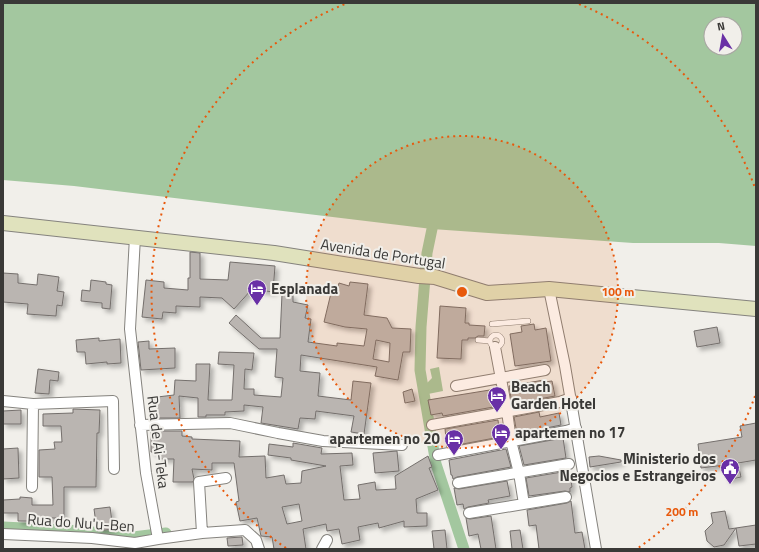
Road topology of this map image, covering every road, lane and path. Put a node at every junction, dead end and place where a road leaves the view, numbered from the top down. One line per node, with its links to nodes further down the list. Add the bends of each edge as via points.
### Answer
1 (3, 223): 2 (main road, Avenida de Portugal)
2 (135, 237): 3 (main road, Avenida de Portugal, via 274,253 435,277 488,293); 16 (street, Rua de Ai-Teka, via 130,328)
3 (549, 289): 4 (main road, Avenida de Portugal); 12 (street)
4 (756, 309)
5 (528, 321): 6 (lane)
6 (492, 324)
7 (478, 340): 8 (lane)
8 (492, 344): 10 (street)
9 (545, 370): 10 (street)
10 (501, 379): 11 (street); 15 (street)
11 (456, 386)
12 (571, 398): 15 (street); 18 (street)
13 (3, 401): 14 (street)
14 (32, 404): 23 (street, via 113,401); 27 (street)
15 (507, 411): 17 (street); 19 (street)
16 (140, 425): 20 (street, via 230,423 323,441); 33 (street, Rua de Ai-Teka)
17 (432, 425)
18 (576, 428): 19 (street); 35 (street)
19 (511, 441): 21 (street); 24 (street)
20 (402, 445)
21 (438, 455)
22 (569, 464): 24 (street)
23 (114, 469)
24 (519, 472): 26 (street); 29 (street)
25 (226, 478): 31 (street, via 199,482)
26 (458, 483)
27 (32, 487)
28 (566, 497): 29 (street)
29 (524, 504): 30 (street)
30 (469, 513)
31 (202, 533): 33 (street); 34 (street, via 245,530 256,540)
32 (3, 534): 33 (street, Rua do Nu'u-Ben, via 92,538 135,543)
33 (158, 539)
34 (259, 549)
35 (596, 549)

